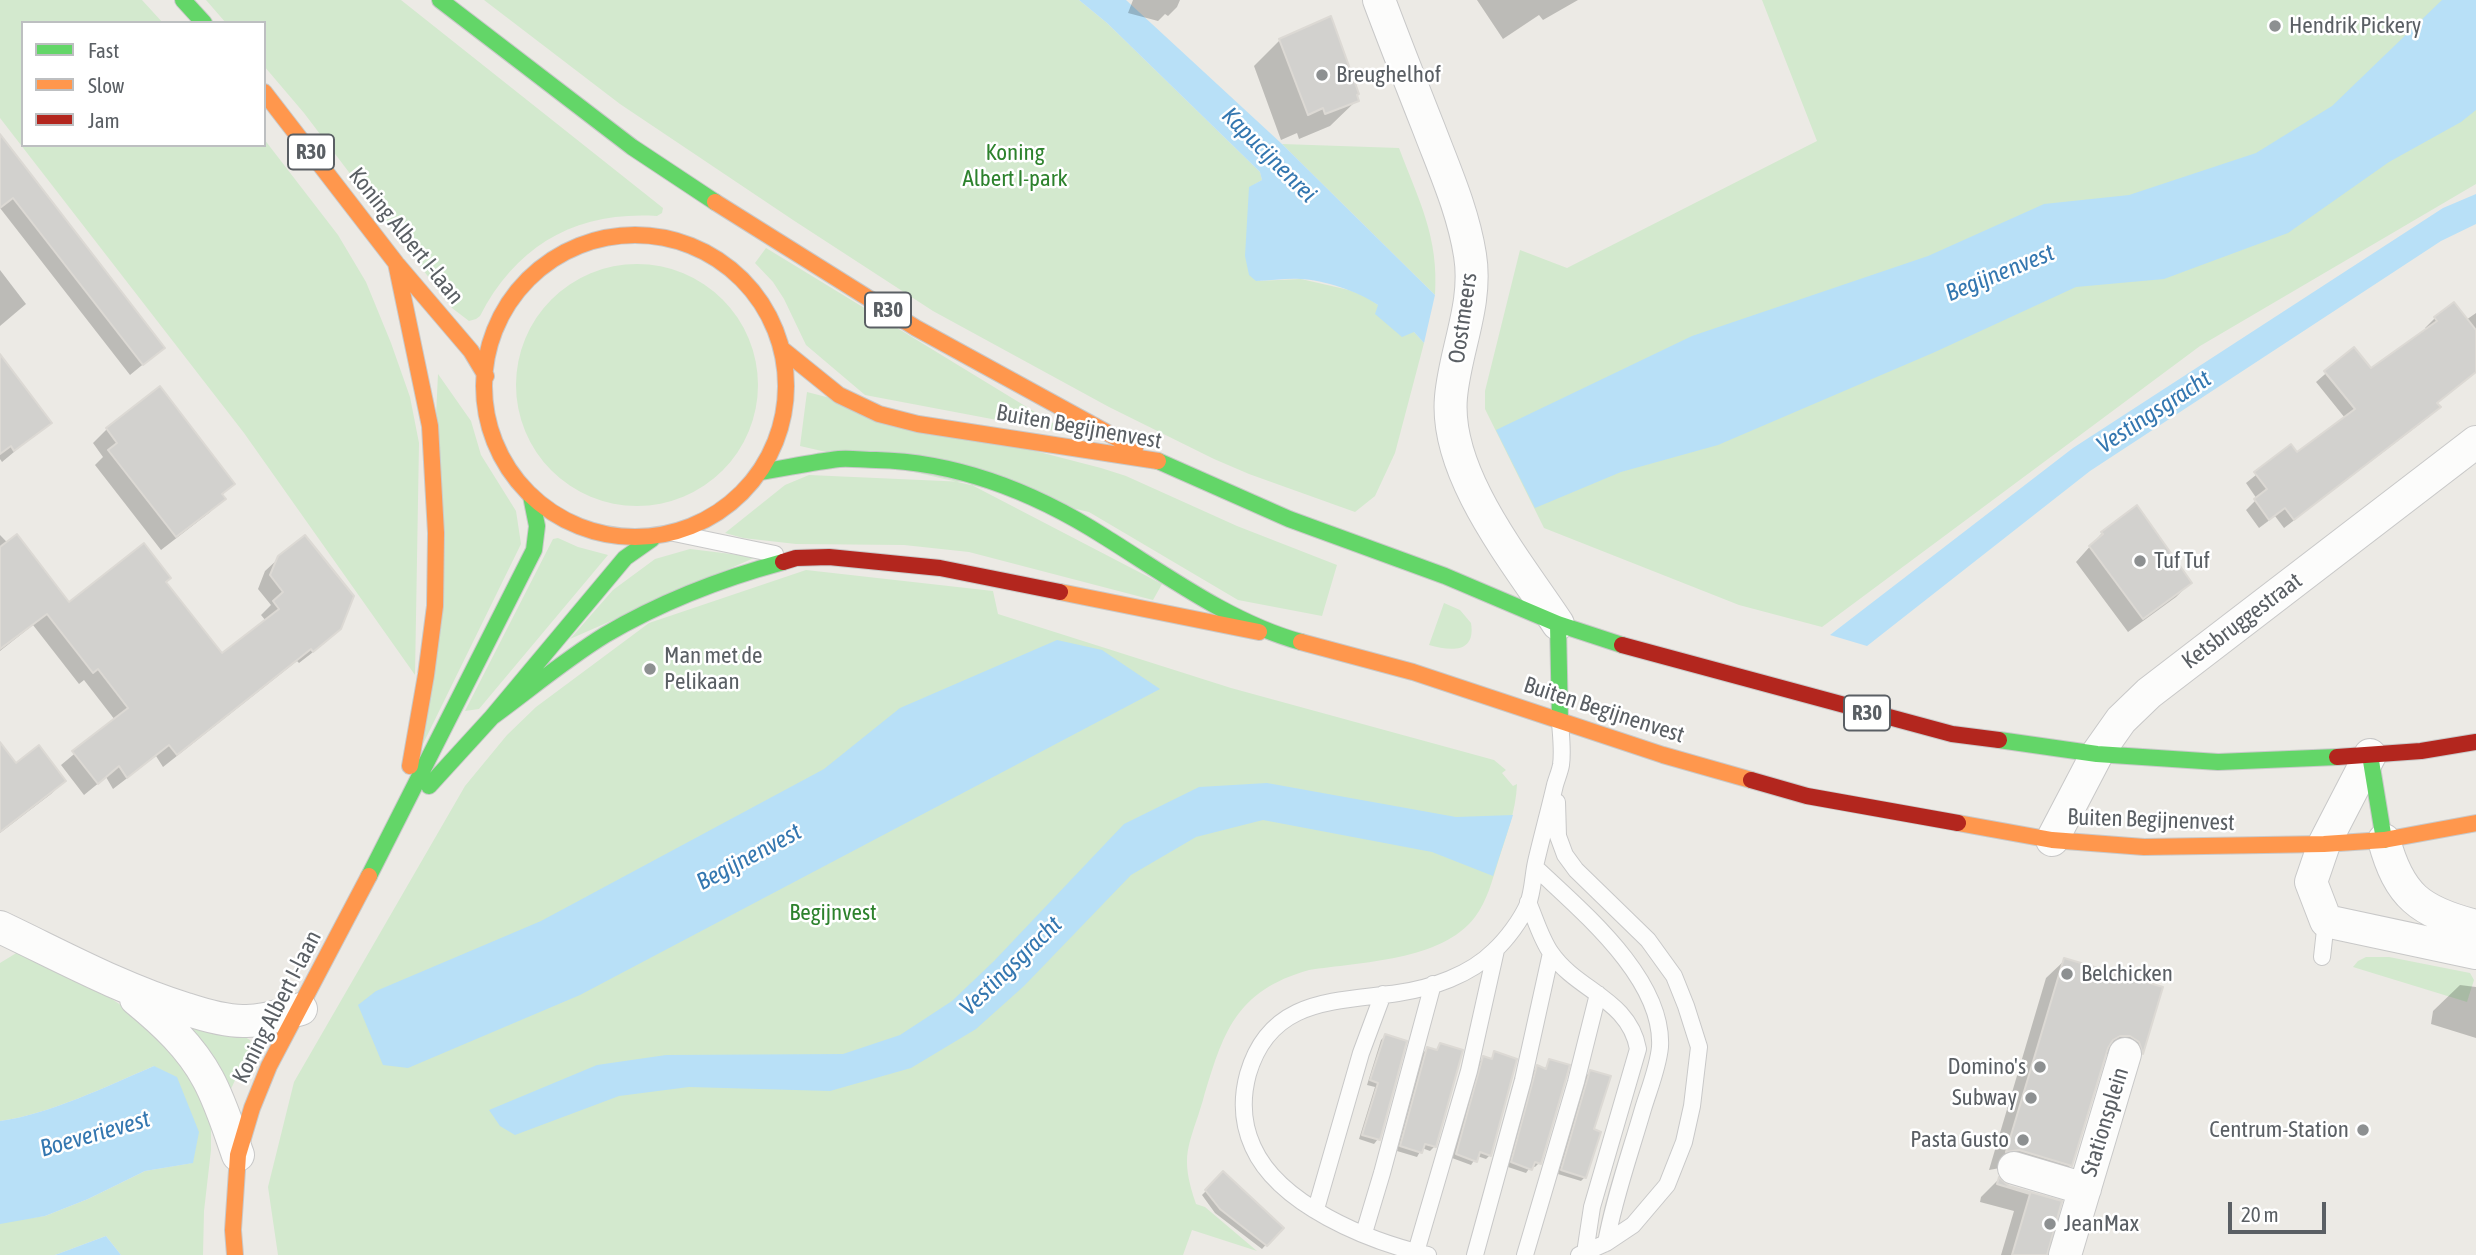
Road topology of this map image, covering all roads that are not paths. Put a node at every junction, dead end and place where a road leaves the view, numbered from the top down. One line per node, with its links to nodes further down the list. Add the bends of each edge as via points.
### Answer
1 (183, 0): 4 (main road)
2 (440, 0): 6 (main road, R30)
3 (1379, 0): 20 (street, Oostmeers, via 1458,204 1471,257 1472,287 1451,397 1457,457 1471,488)
4 (202, 21)
5 (266, 95): 10 (main road, Koning Albert I-laan / R30)
6 (632, 147): 7 (main road, R30); 14 (main road, R30, via 916,328)
7 (656, 180)
8 (695, 234): 9 (main road, R30)
9 (712, 256): 11 (main road, R30, via 757,295); 12 (main road, R30, via 668,239 645,236 601,239 563,254 530,278 505,310 489,350)
10 (396, 263): 12 (main road, Koning Albert I-laan / R30, via 471,351); 28 (main road, via 430,426 436,545 435,606)
11 (782, 349): 14 (main road, Buiten Begijnenvest / R30, via 839,395 879,414 1060,447); 15 (main road, R30, via 785,414)
12 (486, 376): 16 (main road, R30, via 493,437)
13 (2476, 442): 25 (street, Ketsbruggestraat, via 2149,693 2120,720)
14 (1152, 458): 20 (main road, Buiten Begijnenvest / R30, via 1289,519 1445,576)
15 (760, 472): 17 (main road, R30, via 723,509); 21 (main road, Buiten Begijnenvest, via 841,459 909,461 962,471 1062,512 1170,580)
16 (531, 496): 18 (main road, R30, via 582,528 625,538); 28 (main road, Koning Albert I-laan, via 537,526 534,550)
17 (674, 533): 18 (main road, R30); 19 (lane)
18 (652, 538): 22 (main road, Koning Albert I-laan, via 625,558)
19 (796, 558): 21 (main road, via 940,568); 22 (main road, via 673,599 604,636)
20 (1558, 624): 23 (main road); 25 (main road, Buiten Begijnenvest / R30, via 1641,651 1939,731)
21 (1275, 635): 23 (main road, Buiten Begijnenvest, via 1413,671)
22 (492, 717): 30 (main road, Koning Albert I-laan)
23 (1560, 720): 27 (lane, via 1561,766); 31 (main road, Buiten Begijnenvest, via 1807,796)
24 (2476, 742): 26 (main road, Buiten Begijnenvest / R30)
25 (2097, 754): 26 (main road, Buiten Begijnenvest / R30, via 2218,762); 31 (street, Ketsbruggestraat)
26 (2370, 755): 32 (main road); 33 (street)
27 (1556, 782): 34 (lane); 54 (lane, via 1558,836 1565,855 1648,940 1667,967 1699,1047 1684,1142 1667,1185 1633,1225)
28 (403, 805): 30 (main road, Koning Albert I-laan)
29 (2476, 823): 32 (main road, Buiten Begijnenvest)
30 (392, 832): 47 (main road, Koning Albert I-laan)
31 (2052, 840): 33 (main road, Buiten Begijnenvest, via 2144,847)
32 (2384, 840): 33 (main road, Buiten Begijnenvest); 37 (street, via 2402,886 2424,907)
33 (2324, 844): 36 (street, via 2311,882)
34 (1535, 867): 35 (lane); 54 (lane, via 1625,957 1651,1004 1658,1028 1658,1060)
35 (1528, 902): 39 (lane); 40 (lane)
36 (2326, 921): 41 (street); 42 (lane)
37 (2476, 926)
38 (0, 927): 43 (street)
39 (1496, 950): 44 (lane, via 1463,973); 55 (lane)
40 (1551, 953): 46 (lane); 58 (lane, via 1523,1080)
41 (2476, 953)
42 (2322, 957)
43 (117, 983): 47 (street, via 161,1002 228,1019 259,1020); 49 (street, via 168,1027 195,1058 219,1102)
44 (1433, 984): 45 (lane); 53 (lane)
45 (1383, 994): 52 (lane); 52 (lane, via 1327,1001 1297,1012 1273,1029 1251,1064 1244,1113 1256,1155 1280,1186)
46 (1598, 994): 56 (lane, via 1625,1017 1638,1049); 59 (lane)
47 (301, 1009): 49 (main road, Koning Albert I-laan, via 269,1066)
48 (2125, 1054): 51 (street, Stationsplein)
49 (238, 1155): 57 (main road, Koning Albert I-laan)
50 (2014, 1168): 51 (street, Stationsplein)
51 (2085, 1189): 60 (street, Stationsplein)
52 (1316, 1209): 53 (lane)
53 (1364, 1233): 55 (lane)
54 (1606, 1244): 56 (lane)
55 (1422, 1254)
56 (1582, 1254)
57 (235, 1255)
58 (1475, 1255)
59 (1525, 1255)
60 (2065, 1255)

